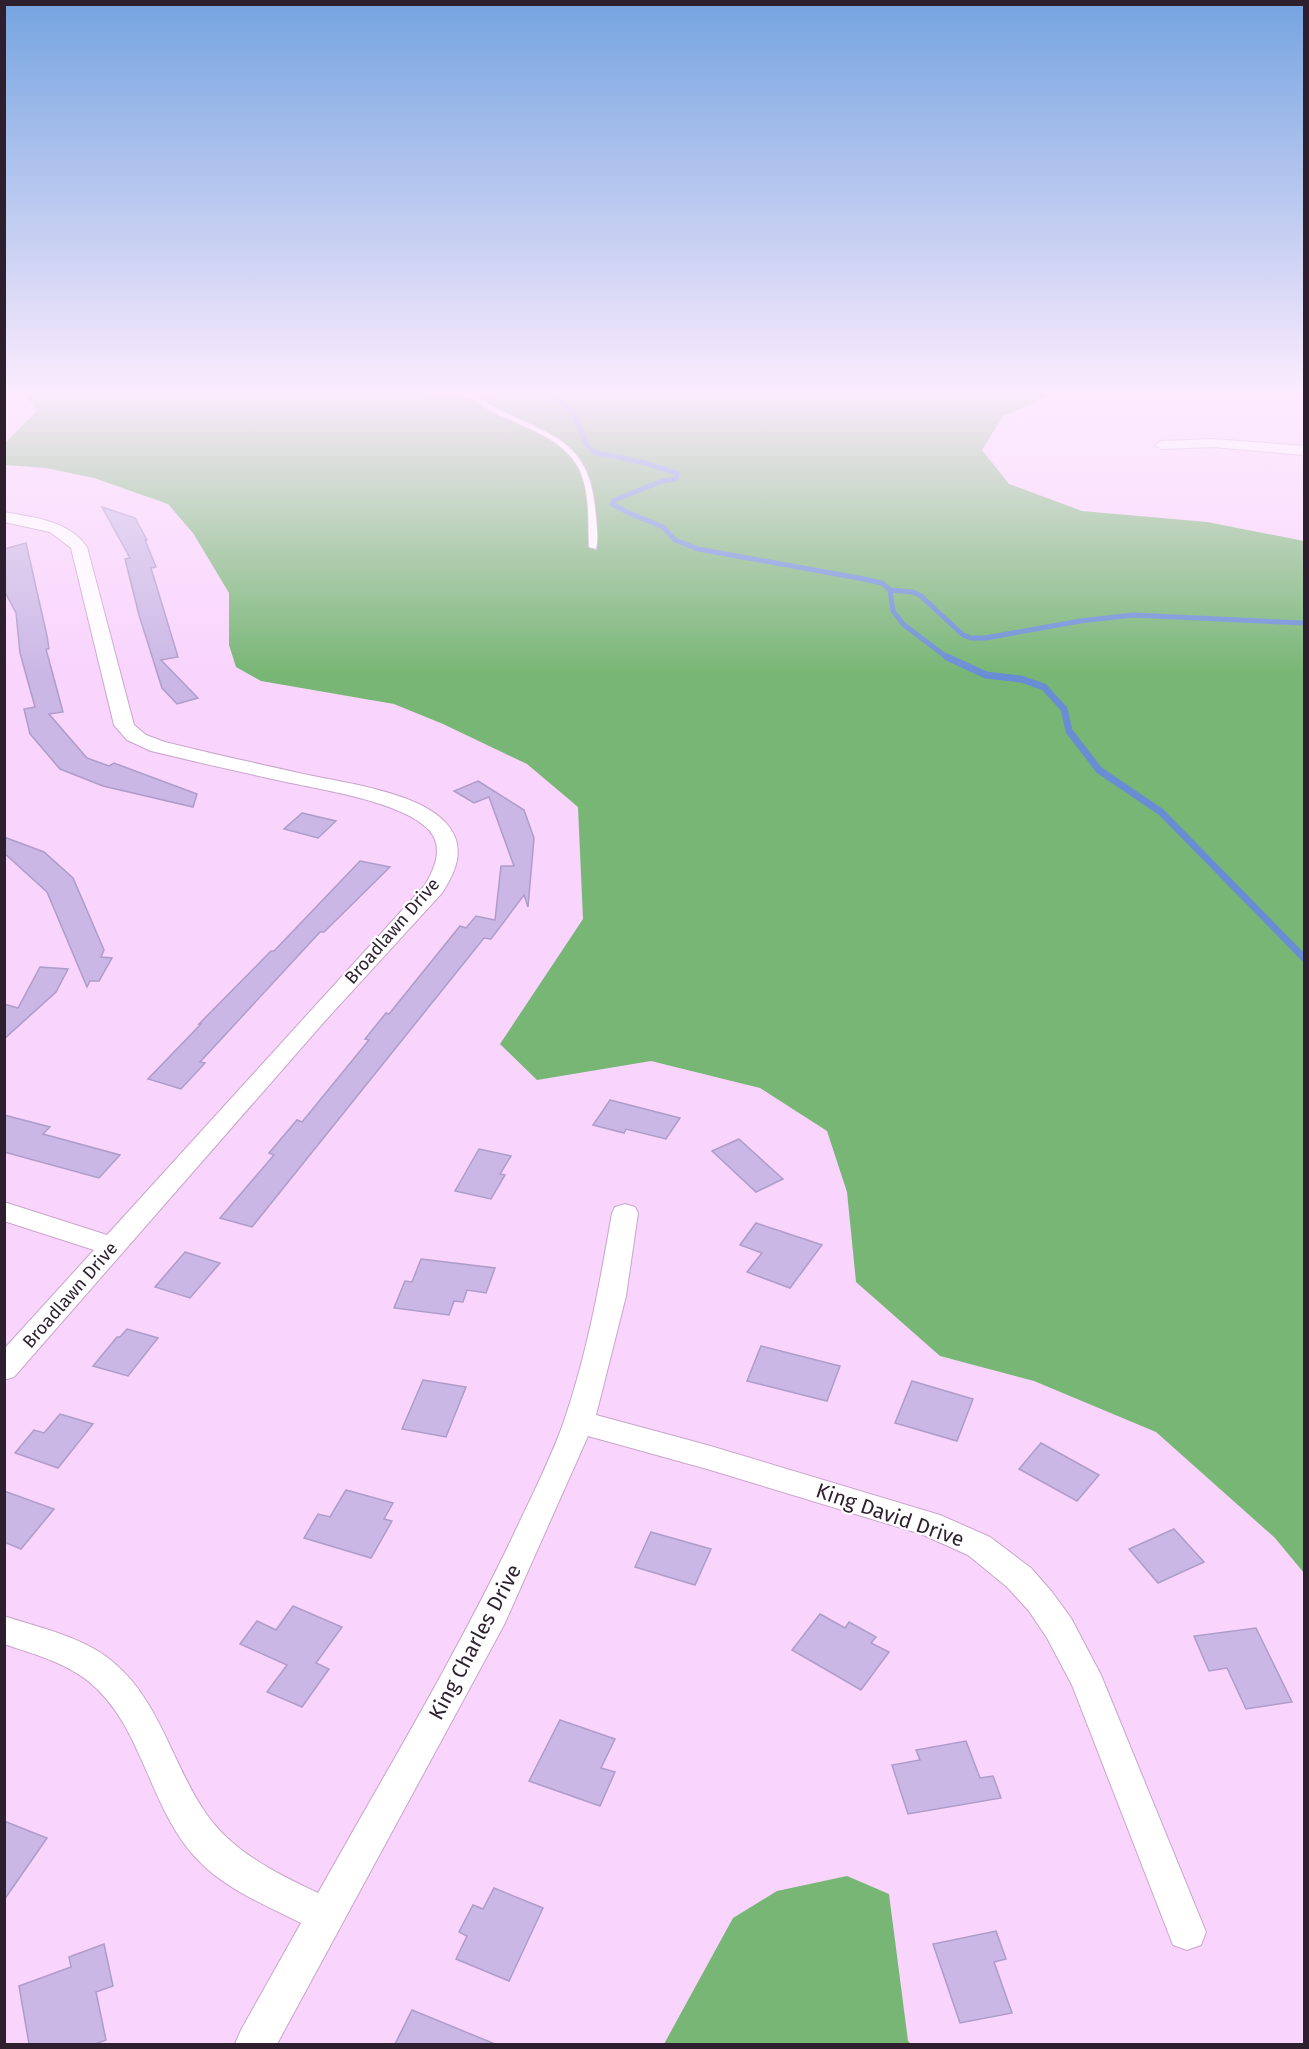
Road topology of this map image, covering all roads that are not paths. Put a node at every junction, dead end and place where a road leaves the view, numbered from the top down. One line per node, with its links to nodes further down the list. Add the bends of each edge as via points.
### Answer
1 (587, 485): 3 (lane)
2 (4, 517): 6 (street, Broadlawn Drive, via 55,529 75,540 124,725 130,735 172,750 362,793 411,808 439,828 448,849 446,868 434,888)
3 (593, 547)
4 (4, 1211): 6 (street)
5 (625, 1213): 8 (street, King Charles Drive, via 612,1296)
6 (112, 1246): 7 (street, Broadlawn Drive)
7 (4, 1369)
8 (579, 1422): 10 (street, King Charles Drive, via 492,1615); 11 (street, King David Drive, via 929,1524 994,1556 1048,1611 1070,1644 1090,1685)
9 (4, 1630): 10 (street, via 69,1654 100,1671 131,1703 174,1796 209,1846 252,1880)
10 (327, 1916): 12 (street, King Charles Drive)
11 (1187, 1932)
12 (255, 2044)

